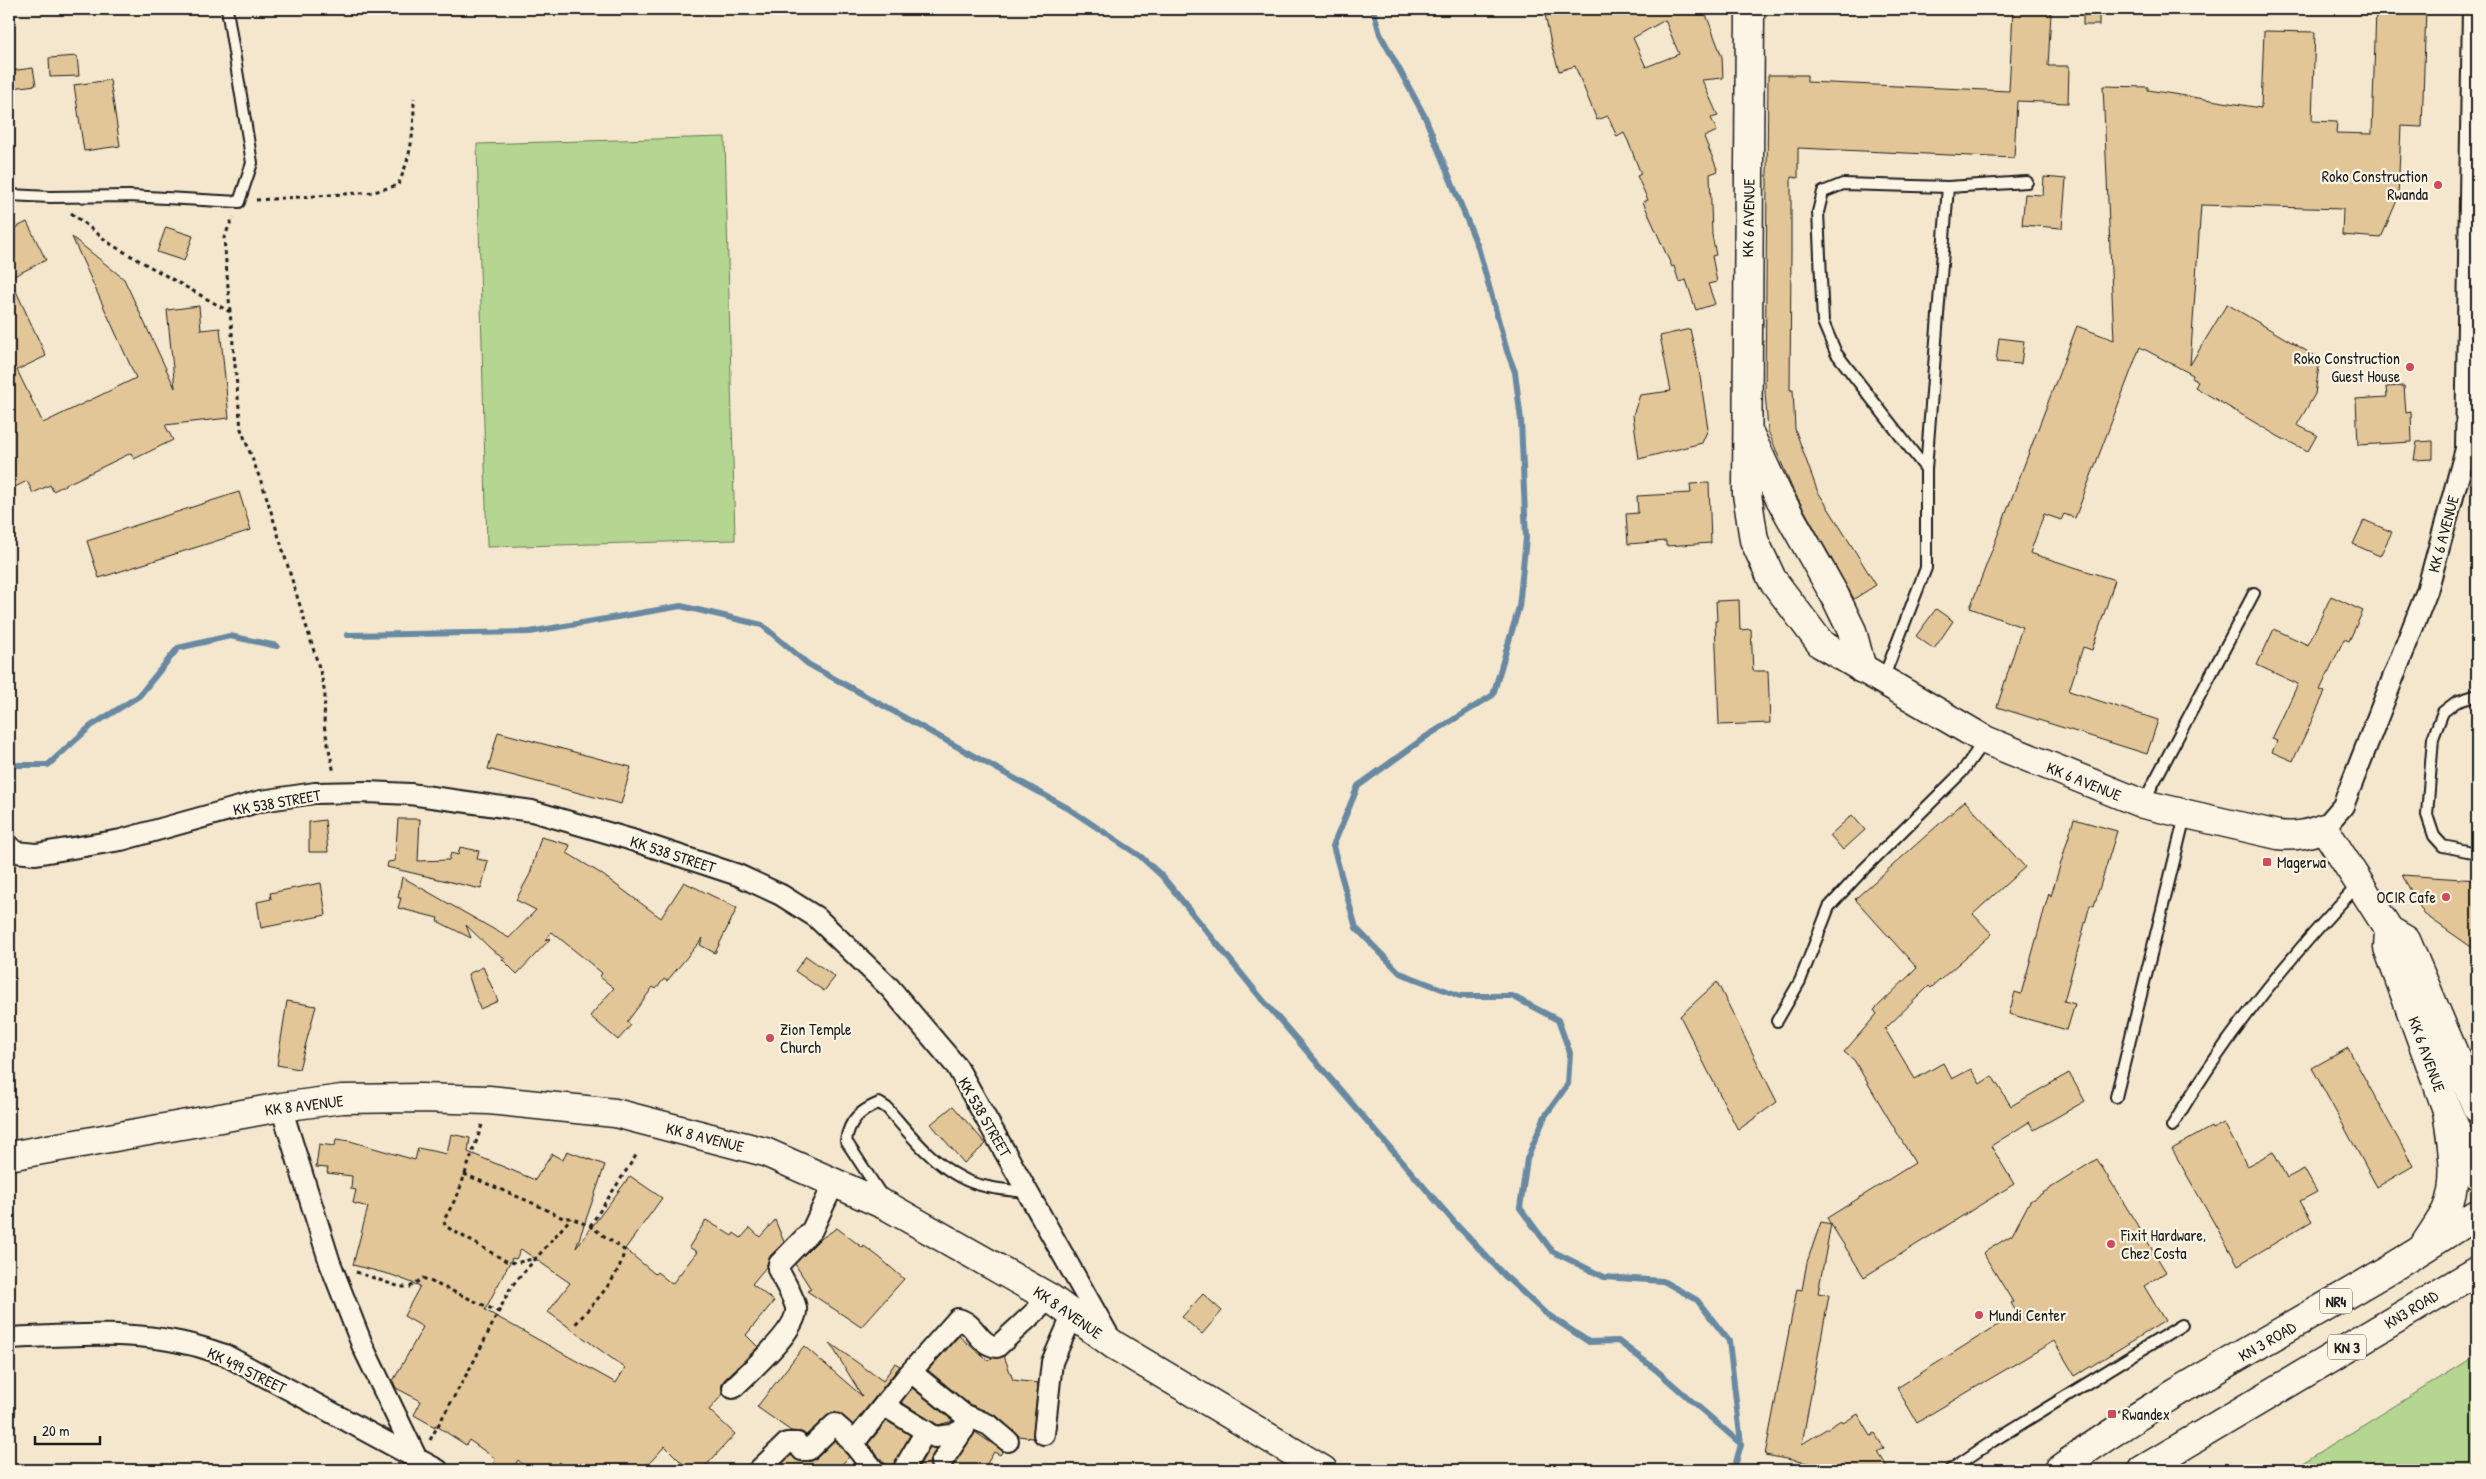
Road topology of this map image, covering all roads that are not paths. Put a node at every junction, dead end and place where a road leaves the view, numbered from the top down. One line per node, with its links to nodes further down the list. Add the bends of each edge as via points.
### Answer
1 (227, 9): 6 (lane, via 252,162 239,202 129,196)
2 (1750, 9): 7 (main road, KK 6 AVENUE)
3 (2473, 9): 8 (street, KK 6 AVENUE)
4 (2027, 182): 5 (lane)
5 (1948, 187): 9 (lane); 9 (lane, via 1843,184 1823,192 1818,212 1823,322 1836,353)
6 (9, 195)
7 (1746, 427): 11 (main road, KK 6 AVENUE, via 1778,495 1831,588); 11 (main road, KK 6 AVENUE, via 1748,494 1754,540 1772,579 1821,644)
8 (2472, 449): 16 (street, KK 6 AVENUE, via 2428,591 2342,806)
9 (1926, 470): 11 (lane, via 1926,568)
10 (2254, 593): 14 (lane)
11 (1872, 676): 13 (main road, KK 6 AVENUE)
12 (2477, 695): 18 (lane, via 2456,702 2443,712 2433,738 2427,816 2434,836 2443,846)
13 (1985, 740): 14 (main road, KK 6 AVENUE); 21 (lane, via 1962,772 1829,906 1800,981)
14 (2143, 804): 15 (main road, KK 6 AVENUE)
15 (2185, 815): 16 (main road, KK 6 AVENUE, via 2290,836); 22 (lane)
16 (2324, 828): 19 (main road, KK 6 AVENUE)
17 (9, 846): 30 (street, KK 538 STREET, via 15,852 36,854 120,840 261,801 315,793 367,792 410,794 532,812 729,872 781,895 816,917 890,988 957,1067)
18 (2477, 853)
19 (2359, 883): 20 (main road, KK 6 AVENUE); 26 (lane, via 2313,931 2254,1004)
20 (2389, 930): 23 (main road, KK 6 AVENUE, via 2406,940); 25 (main road, KK 6 AVENUE, via 2388,948)
21 (1777, 1021)
22 (2116, 1097)
23 (2475, 1099)
24 (281, 1107): 27 (main road, KK 8 AVENUE); 29 (main road, KK 8 AVENUE, via 342,1099 490,1100 615,1113 764,1152); 48 (street, via 330,1263 364,1347)
25 (2447, 1110): 28 (main road, KK 6 AVENUE); 33 (main road, via 2454,1165 2452,1186 2447,1209)
26 (2172, 1126)
27 (9, 1156)
28 (2477, 1175)
29 (835, 1181): 31 (main road, KK 8 AVENUE); 41 (street, via 812,1230 779,1264 796,1306 796,1315 779,1342)
30 (1029, 1192): 31 (lane, via 1000,1189 961,1178 935,1161 879,1103 857,1115 848,1128 846,1141); 39 (street, KK 538 STREET)
31 (889, 1206): 35 (main road, KK 8 AVENUE)
32 (2477, 1214): 33 (main road, KN 3 ROAD / NR4)
33 (2420, 1252): 56 (main road, KN 3 ROAD / NR4, via 2192,1383)
34 (2477, 1271): 57 (main road, KN3 ROAD / KN 3)
35 (1050, 1298): 36 (main road, KK 8 AVENUE); 40 (street, via 998,1346 988,1345 970,1326 958,1319)
36 (1073, 1314): 39 (main road, KK 8 AVENUE); 44 (street, via 1052,1362)
37 (2182, 1325): 55 (lane)
38 (9, 1338): 48 (street, KK 499 STREET, via 91,1335 188,1343 224,1355)
39 (1114, 1345): 54 (main road, KK 8 AVENUE)
40 (912, 1372): 42 (street); 43 (street)
41 (733, 1388)
42 (885, 1406): 45 (street); 47 (street)
43 (966, 1422): 45 (street, via 952,1435); 46 (street, via 989,1425); 49 (street)
44 (1044, 1434)
45 (922, 1439): 49 (street); 53 (street)
46 (1008, 1441)
47 (853, 1444): 51 (street, via 835,1424 808,1450 787,1443); 52 (street)
48 (418, 1461): 50 (street, KK 499 STREET)
49 (946, 1467)
50 (438, 1470)
51 (759, 1470)
52 (874, 1470)
53 (903, 1470)
54 (1322, 1470)
55 (1950, 1470)
56 (2058, 1470)
57 (2142, 1470)

